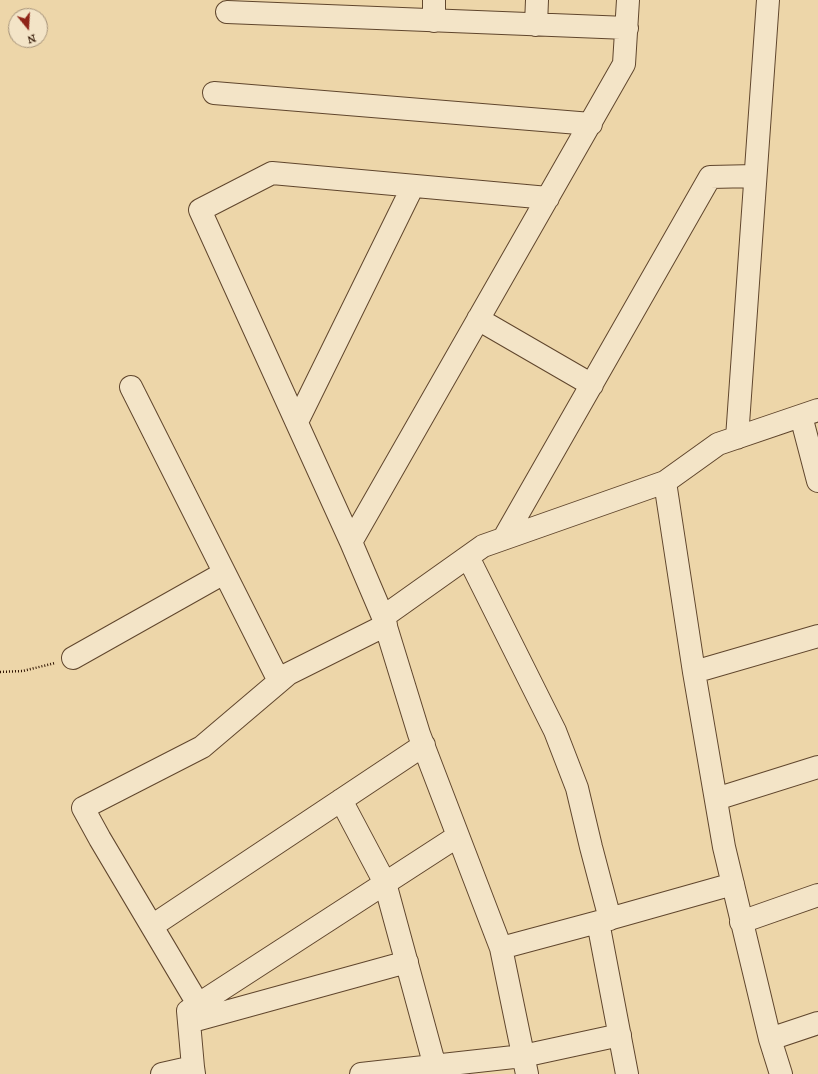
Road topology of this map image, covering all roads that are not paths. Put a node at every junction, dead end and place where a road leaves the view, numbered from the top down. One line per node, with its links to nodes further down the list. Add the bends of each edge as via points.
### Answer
1 (537, 0): 6 (street)
2 (628, 0): 7 (street)
3 (768, 0): 10 (street)
4 (434, 10): 5 (street); 6 (street)
5 (226, 12)
6 (536, 24): 7 (street)
7 (627, 28): 9 (street, via 624,64)
8 (214, 93): 9 (street)
9 (591, 124): 12 (street)
10 (755, 176): 14 (street, via 710,177); 18 (street)
11 (413, 186): 12 (street); 17 (street); 17 (street, via 272,173 200,210)
12 (548, 198): 13 (street)
13 (478, 319): 14 (street); 22 (street)
14 (592, 384): 21 (street)
15 (131, 387): 24 (street)
16 (810, 413): 18 (street); 19 (street)
17 (297, 422): 22 (street)
18 (737, 438): 20 (street, via 718,444)
19 (818, 481)
20 (665, 482): 21 (street); 28 (street)
21 (504, 538): 23 (street, via 483,546)
22 (351, 542): 25 (street)
23 (468, 557): 25 (street); 38 (street, via 555,730 577,788)
24 (224, 573): 27 (street); 29 (street)
25 (385, 621): 29 (street); 30 (street)
26 (818, 636): 28 (street)
27 (73, 658)
28 (694, 672): 32 (street)
29 (279, 681): 40 (street, via 202,747 83,808)
30 (424, 745): 33 (street); 34 (street)
31 (818, 767): 32 (street)
32 (716, 799): 36 (street)
33 (341, 800): 35 (street); 40 (street)
34 (458, 836): 35 (street); 41 (street)
35 (385, 883): 42 (street); 43 (street)
36 (733, 884): 38 (street); 39 (street)
37 (818, 895): 39 (street)
38 (604, 920): 41 (street); 45 (street)
39 (741, 922): 46 (street)
40 (152, 926): 43 (street)
41 (501, 948): 47 (street)
42 (407, 962): 43 (street); 48 (street)
43 (194, 1013): 49 (street)
44 (818, 1023): 46 (street)
45 (620, 1035): 47 (street); 52 (street)
46 (770, 1039): 53 (street)
47 (525, 1065): 48 (street)
48 (436, 1070): 51 (street)
49 (193, 1071): 50 (street)
50 (162, 1074)
51 (361, 1074)
52 (628, 1074)
53 (781, 1074)

